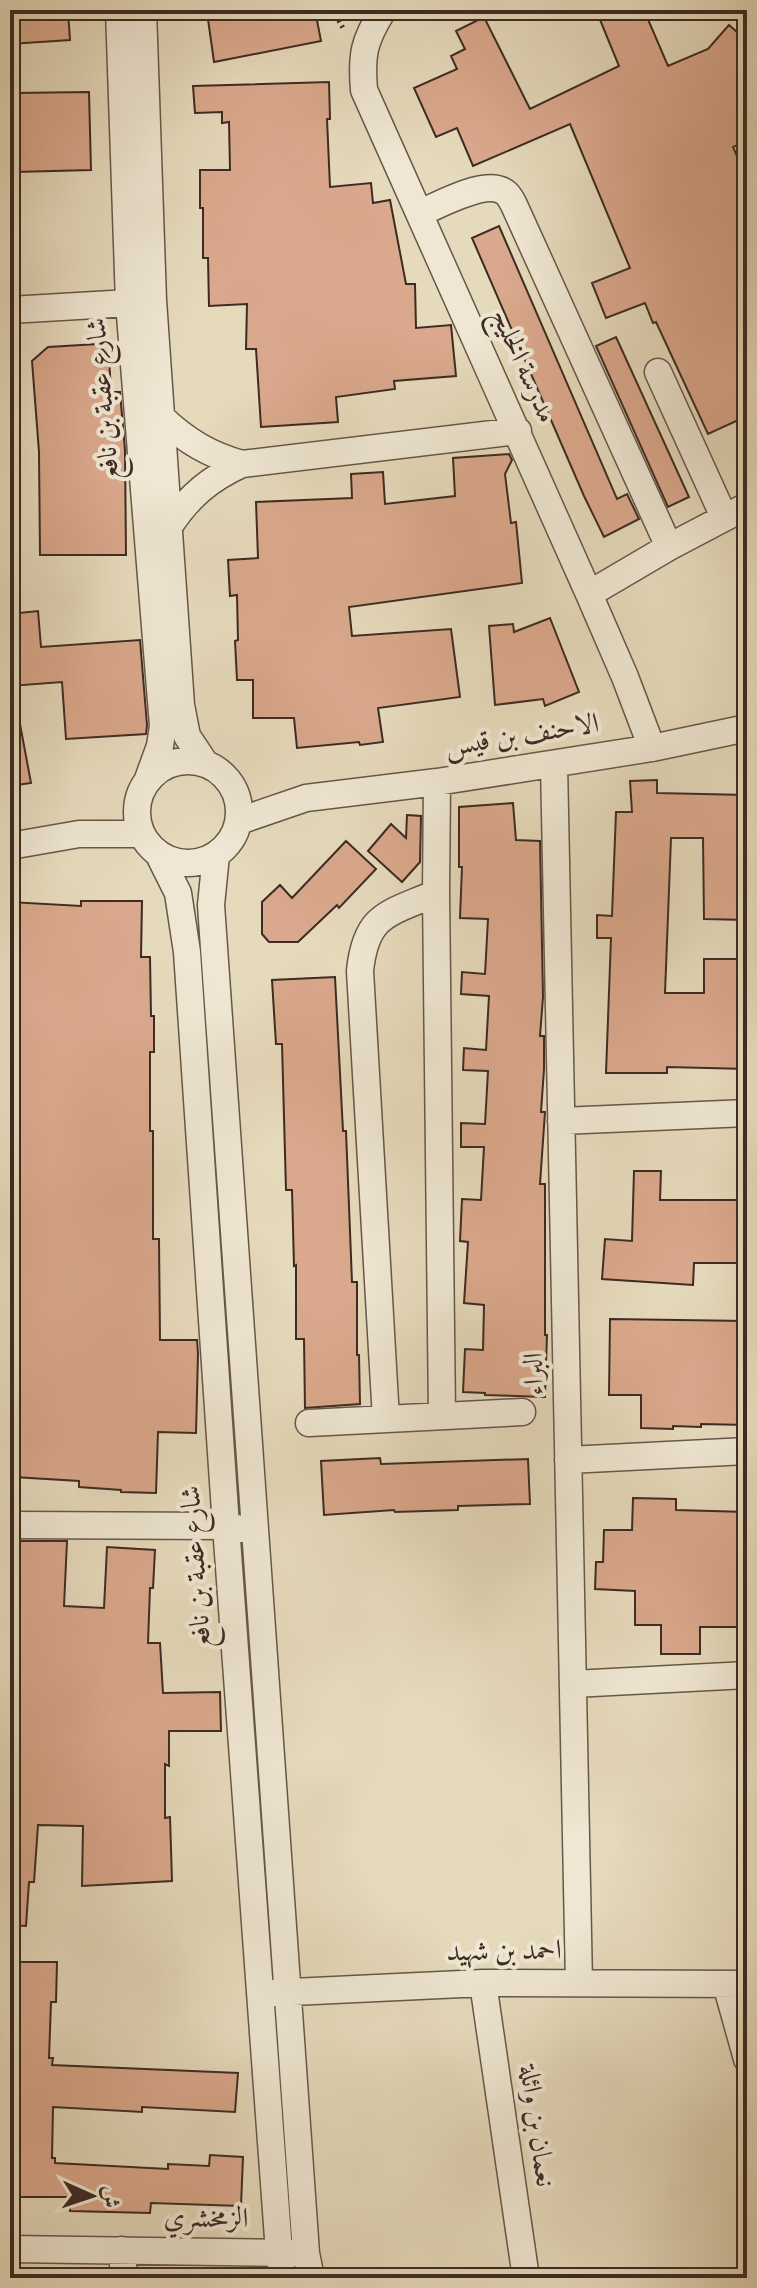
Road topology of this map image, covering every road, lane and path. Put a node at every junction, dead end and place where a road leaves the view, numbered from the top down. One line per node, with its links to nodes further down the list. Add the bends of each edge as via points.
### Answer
1 (119, 10): 5 (street, شارع عقبة بن نافع)
2 (143, 10): 8 (street, شارع عقبة بن نافع)
3 (383, 10): 4 (street, مدرسة الخليج, via 369,32 362,61 364,90)
4 (420, 213): 9 (street, مدرسة الخليج); 13 (street, via 478,189 506,192)
5 (129, 303): 6 (street); 19 (street, شارع عقبة بن نافع, via 163,726)
6 (10, 310)
7 (658, 372): 11 (street)
8 (162, 418): 10 (street, via 198,447); 12 (street, شارع عقبة بن نافع)
9 (518, 431): 10 (street); 14 (street, مدرسة الخليج)
10 (242, 464): 12 (street, via 201,488)
11 (736, 511): 13 (street)
12 (170, 525): 17 (street, شارع عقبة بن نافع, via 181,705 187,736)
13 (669, 547): 14 (street)
14 (589, 594): 16 (street, مدرسة الخليج)
15 (747, 728): 16 (street, الاحنف بن قيس)
16 (652, 748): 18 (street, الاحنف بن قيس)
17 (205, 763): 19 (street, via 184,760 164,766); 21 (street, via 223,774)
18 (554, 764): 20 (street, الاحنف بن قيس); 32 (street, البراء)
19 (148, 779): 23 (street)
20 (437, 782): 22 (street, الاحنف بن قيس); 30 (street)
21 (236, 792): 22 (street, الاحنف بن قيس); 24 (street)
22 (306, 798): 24 (street, الاحنف بن قيس)
23 (136, 808): 25 (street); 26 (street)
24 (239, 821): 29 (street, via 227,846)
25 (79, 834): 26 (street); 27 (street)
26 (141, 834): 28 (street)
27 (10, 846)
28 (159, 855): 29 (street, via 178,863 198,863); 40 (street, شارع عقبة بن نافع, via 178,893 187,952)
29 (216, 855): 41 (street, شارع عقبة بن نافع, via 211,905)
30 (436, 893): 34 (street); 35 (street, via 382,917 368,933 361,961)
31 (747, 1113): 32 (street)
32 (561, 1121): 38 (street, البراء)
33 (522, 1412): 34 (street)
34 (442, 1416): 35 (street)
35 (386, 1419): 36 (street)
36 (309, 1423)
37 (747, 1451): 38 (street)
38 (568, 1460): 43 (street, البراء)
39 (10, 1525): 40 (street)
40 (226, 1526): 41 (street); 47 (street, شارع عقبة بن نافع)
41 (257, 1538): 47 (street, شارع عقبة بن نافع)
42 (747, 1675): 43 (street)
43 (573, 1684): 45 (street, البراء)
44 (483, 1983): 45 (street, احمد بن شهيد); 47 (street, احمد بن شهيد); 54 (street, نعمان بن وائلة)
45 (579, 1983): 46 (street, احمد بن شهيد)
46 (736, 1984): 48 (street)
47 (274, 1992): 51 (street, شارع عقبة بن نافع); 52 (street, شارع عقبة بن نافع)
48 (747, 2059)
49 (10, 2249): 50 (street, الزمخشري)
50 (122, 2250): 51 (street, الزمخشري); 53 (street)
51 (281, 2265): 52 (street, الزمخشري)
52 (308, 2266)
53 (124, 2278)
54 (526, 2278)

